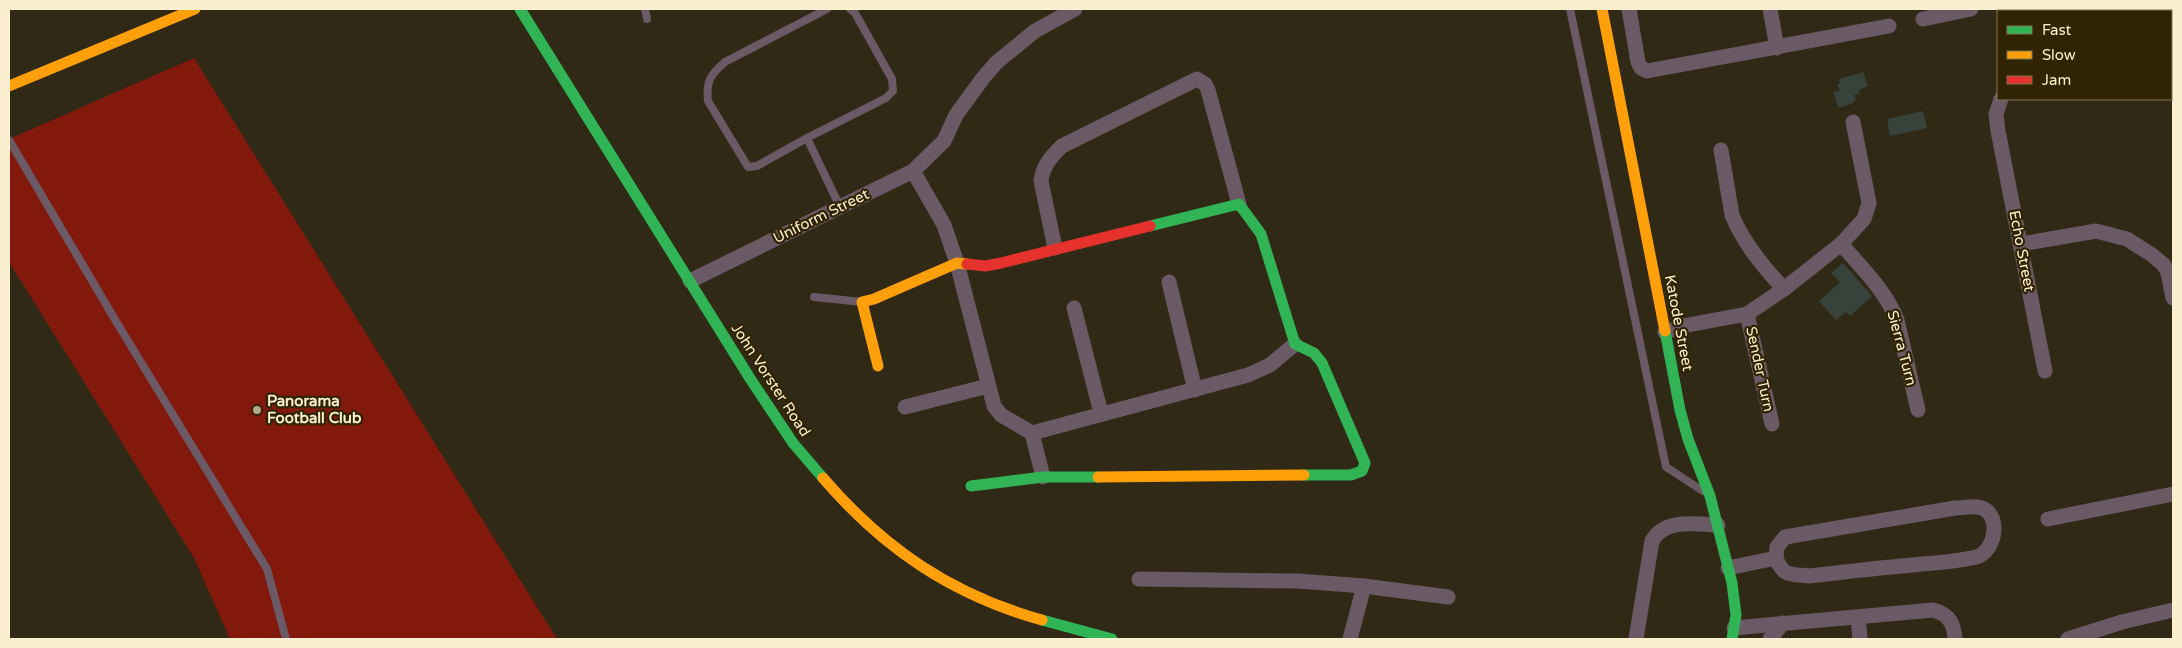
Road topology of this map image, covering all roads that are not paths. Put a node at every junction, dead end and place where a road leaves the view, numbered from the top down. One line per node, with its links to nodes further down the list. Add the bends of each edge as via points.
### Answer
1 (195, 9): 16 (street)
2 (520, 9): 29 (street, John Vorster Road)
3 (645, 9): 12 (lane)
4 (827, 9): 19 (lane, via 724,62 712,72 707,90 708,101 748,167 757,166)
5 (850, 9): 19 (lane, via 892,79 894,91)
6 (1075, 9): 22 (street, Uniform Street, via 1035,32 997,62 956,115 944,141)
7 (1570, 9): 51 (lane, via 1666,467)
8 (1602, 9): 37 (street, Katode Street)
9 (1629, 9): 15 (street, via 1638,62 1647,71)
10 (1770, 9): 15 (street)
11 (1971, 9): 13 (street)
12 (647, 19)
13 (1923, 19)
14 (1889, 26): 15 (street)
15 (1777, 48)
16 (9, 86)
17 (2001, 100): 26 (street, Echo Street, via 1996,114 1998,131)
18 (1852, 122): 25 (street, via 1869,203 1864,219)
19 (806, 138): 24 (lane)
20 (9, 140): 63 (lane, via 267,569)
21 (1721, 150): 31 (street, via 1736,225)
22 (913, 171): 24 (street, Uniform Street); 28 (street, via 944,225)
23 (1239, 204): 27 (street); 27 (street, via 1208,90 1197,79 1062,146 1050,158 1042,170 1041,181); 38 (street, via 1261,234)
24 (840, 207): 29 (street, Uniform Street)
25 (1841, 244): 31 (street); 44 (street, Sierra Turn, via 1892,308)
26 (2021, 244): 33 (street, via 2096,231 2127,239 2164,265); 40 (street, Echo Street)
27 (1055, 248): 28 (street, via 986,266)
28 (957, 263): 34 (street); 41 (street)
29 (690, 281): 64 (street, John Vorster Road, via 793,443 816,472 874,532 912,561 967,593 1011,611)
30 (1169, 282): 42 (street)
31 (1784, 289): 36 (street)
32 (814, 297): 34 (lane)
33 (2173, 298)
34 (862, 302): 39 (street)
35 (1074, 308): 45 (street)
36 (1747, 314): 37 (street); 46 (street, Sender Turn)
37 (1665, 332): 51 (street, Katode Street, via 1682,418)
38 (1295, 344): 42 (street, via 1259,371); 48 (street, via 1314,353 1322,363 1365,460 1362,472 1351,475)
39 (878, 366)
40 (2045, 371)
41 (988, 386): 43 (street); 47 (street, via 994,406 1001,415)
42 (1195, 390): 45 (street)
43 (905, 407)
44 (1918, 410)
45 (1101, 414): 47 (street)
46 (1772, 424)
47 (1032, 434): 48 (street)
48 (1043, 477): 49 (street)
49 (972, 486)
50 (2173, 494): 52 (street)
51 (1710, 496): 53 (street, Katode Street)
52 (2048, 519)
53 (1718, 525): 55 (street, Katode Street); 66 (street, via 1682,524 1668,526 1657,533 1652,541)
54 (1776, 558): 54 (street, via 1777,546 1785,537 1955,508 1982,508 1993,524 1989,549 1978,556 1950,561 1809,576 1784,571); 55 (street)
55 (1728, 568): 62 (street, Katode Street, via 1736,615)
56 (1139, 579): 57 (street, via 1298,581)
57 (1364, 586): 58 (street); 65 (street)
58 (1448, 597)
59 (2173, 610): 70 (street)
60 (1858, 617): 61 (street); 68 (street); 69 (street, via 1933,610 1942,612 1948,617)
61 (1783, 622): 62 (street); 67 (street)
62 (1733, 634)
63 (286, 639)
64 (1112, 639)
65 (1350, 639)
66 (1636, 639)
67 (1770, 639)
68 (1860, 639)
69 (1956, 639)
70 (2068, 639)

